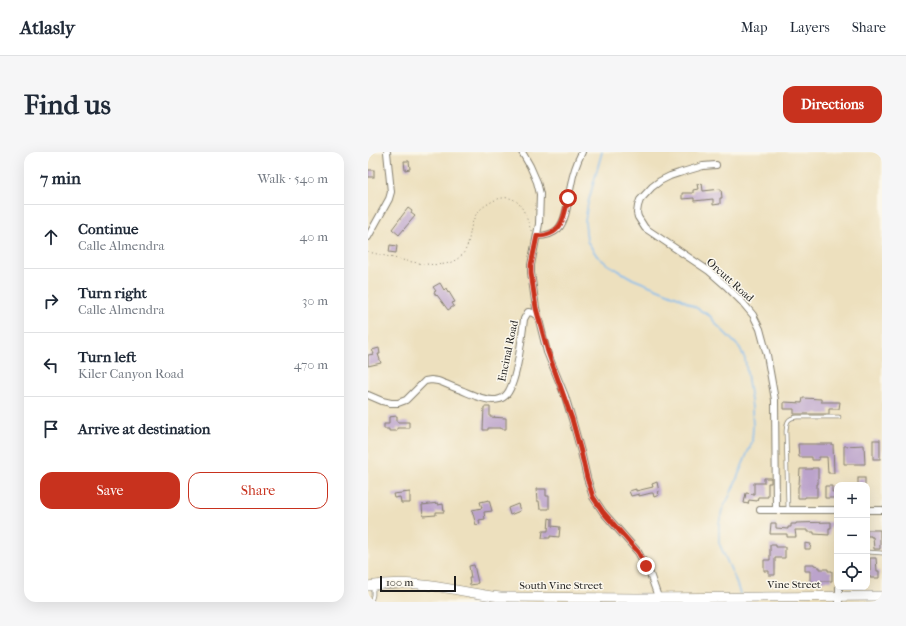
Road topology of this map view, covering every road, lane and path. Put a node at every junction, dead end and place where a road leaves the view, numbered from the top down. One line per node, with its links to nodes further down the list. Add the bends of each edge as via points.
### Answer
1 (387, 152): 6 (street, via 391,192)
2 (522, 152): 5 (street, via 540,194)
3 (582, 152): 5 (street, via 575,168 562,223 554,232)
4 (716, 165): 13 (street, Orcutt Road, via 679,173 660,182 640,200 637,214 645,228 709,271 730,290 743,303 760,329 775,400)
5 (537, 236): 7 (street)
6 (368, 238)
7 (536, 243): 8 (path, via 521,205 516,200 506,198 490,203 478,212 466,248 459,257 448,263 436,265); 9 (street, via 531,273)
8 (368, 252)
9 (537, 316): 10 (street, Encinal Road, via 528,312 524,319 511,387 500,399 483,398 430,380 424,382 406,400 398,403 382,401); 23 (street, via 572,419 593,497 638,552 650,574)
10 (368, 395)
11 (839, 417): 14 (lane, via 797,417 789,420 786,431)
12 (760, 510): 13 (street)
13 (776, 510): 14 (street)
14 (788, 510): 15 (street)
15 (834, 510)
16 (870, 510): 17 (street)
17 (882, 510)
18 (870, 552): 19 (lane)
19 (882, 552)
20 (370, 586): 23 (street, South Vine Street, via 394,582 420,584 501,597); 25 (lane, via 373,595)
21 (839, 595): 22 (street, Vine Street); 24 (street, Vine Street)
22 (882, 596)
23 (658, 598): 24 (street, South Vine Street, via 740,596)
24 (755, 599)
25 (371, 602)

